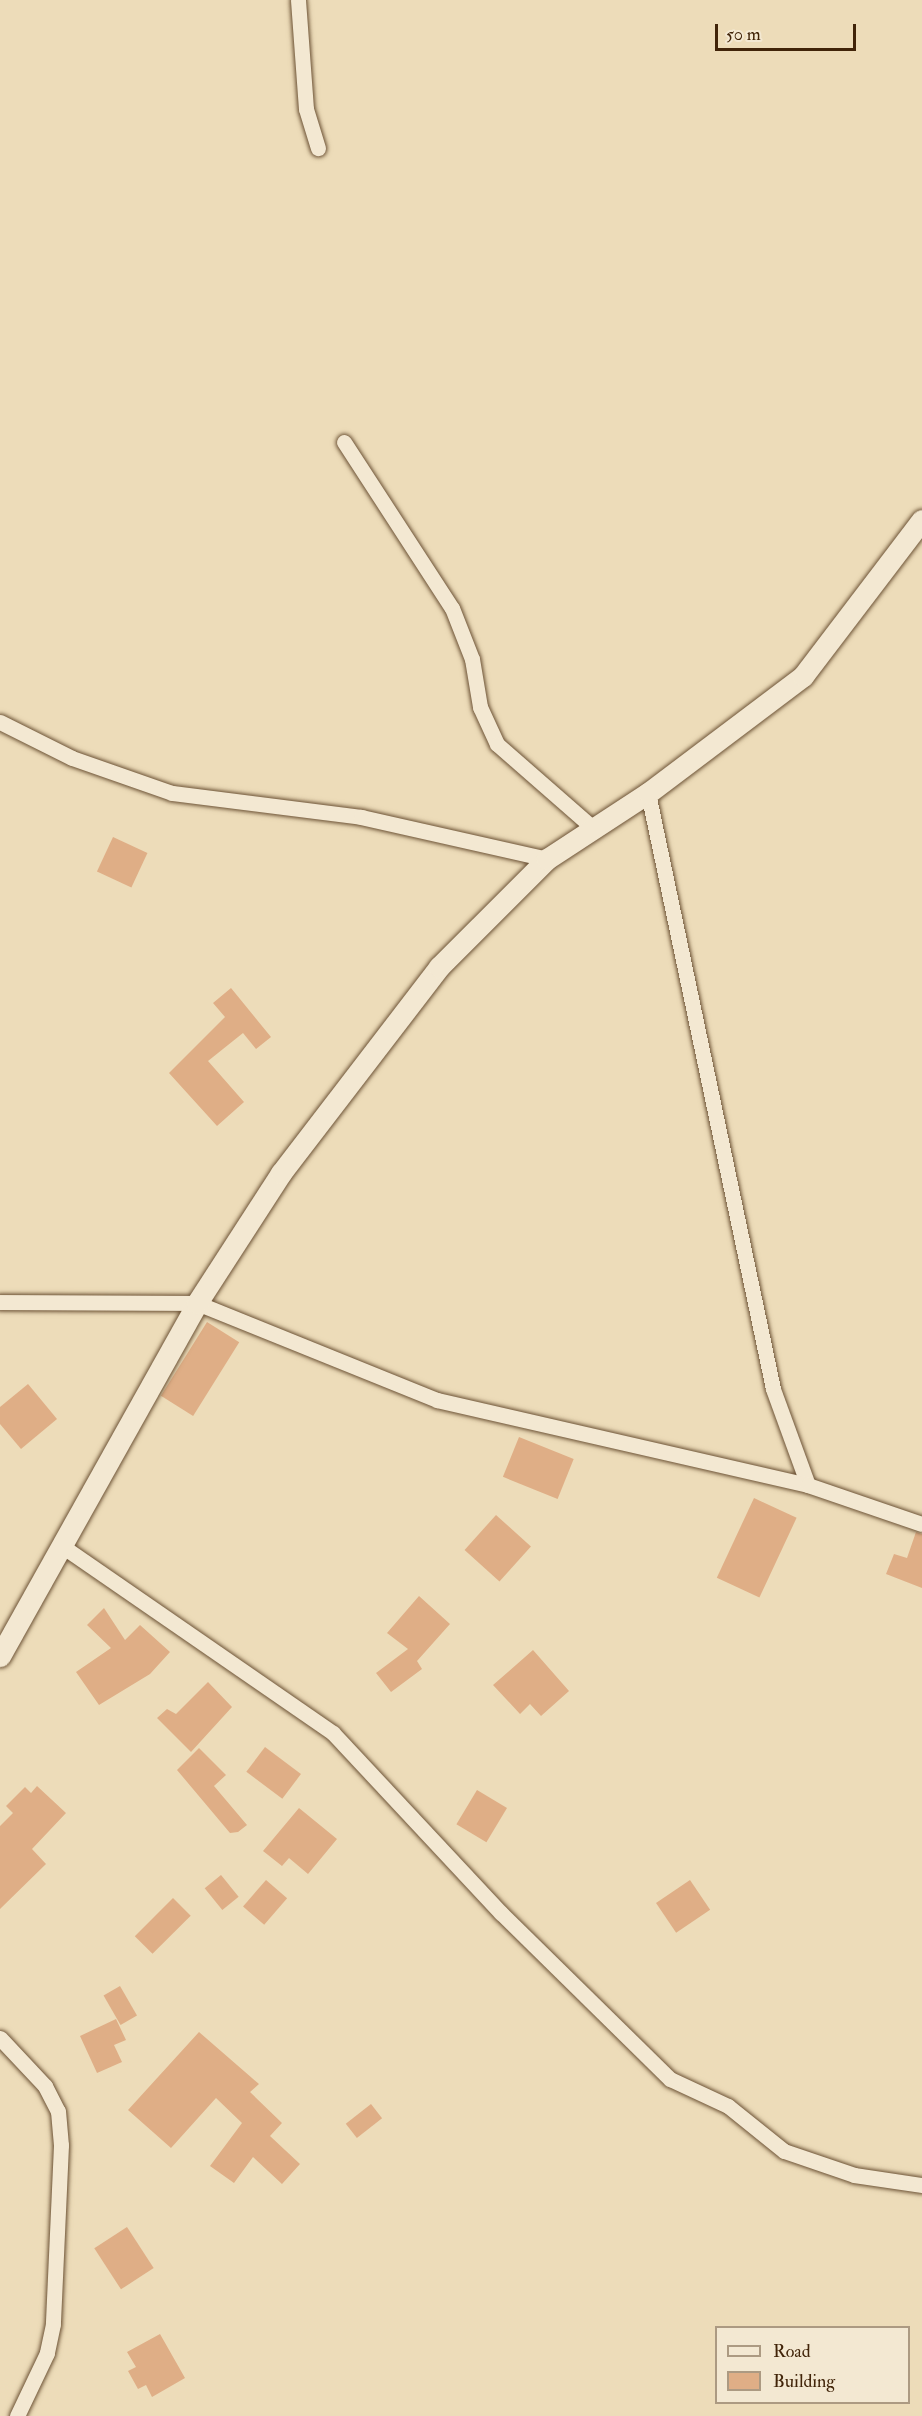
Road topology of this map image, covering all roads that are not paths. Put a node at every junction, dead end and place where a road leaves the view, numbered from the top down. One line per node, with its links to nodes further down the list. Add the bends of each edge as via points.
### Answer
1 (298, 0): 2 (street, via 306,109)
2 (318, 148)
3 (344, 442): 7 (street, via 452,608 472,659 480,707 497,744)
4 (922, 520): 6 (main road, via 803,676)
5 (0, 722): 8 (street, via 72,758 172,794 361,817)
6 (648, 794): 7 (main road); 11 (street, via 773,1389)
7 (594, 829): 8 (main road)
8 (547, 859): 10 (main road, via 439,967 281,1173)
9 (0, 1302): 10 (street)
10 (196, 1303): 11 (street, via 437,1400); 13 (main road)
11 (807, 1485): 12 (street)
12 (922, 1524)
13 (62, 1546): 14 (main road); 16 (street, via 333,1733 501,1913 670,2079 728,2106 784,2151 854,2175)
14 (0, 1656)
15 (0, 2038): 17 (street, via 45,2086 58,2111 61,2145 53,2324 47,2353)
16 (922, 2185)
17 (17, 2416)

